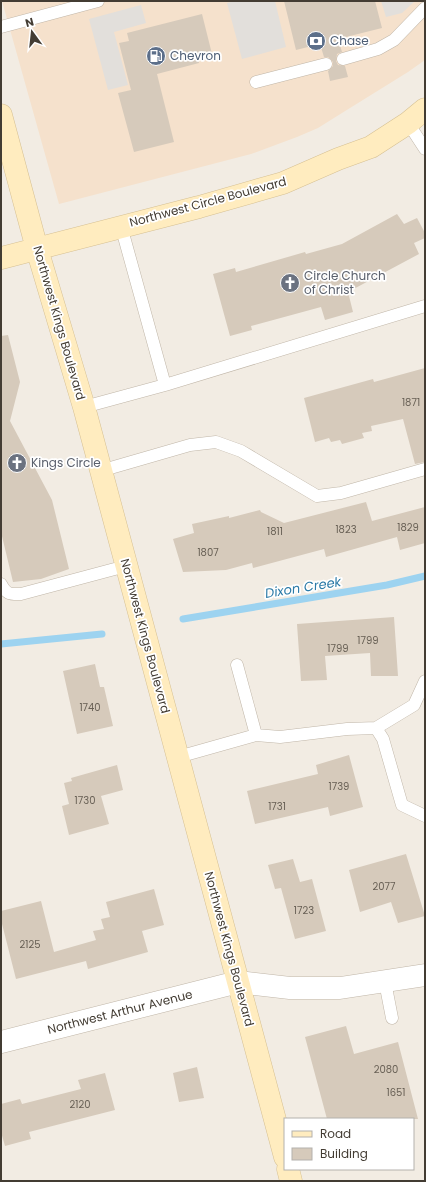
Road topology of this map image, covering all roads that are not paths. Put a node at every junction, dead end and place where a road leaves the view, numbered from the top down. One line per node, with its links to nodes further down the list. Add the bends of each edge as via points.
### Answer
1 (98, 1): 3 (lane)
2 (425, 8): 4 (lane, via 394,40 378,49)
3 (1, 27)
4 (344, 59)
5 (326, 64): 6 (lane)
6 (256, 82)
7 (425, 109): 9 (main road, Northwest Circle Boulevard)
8 (1, 116): 12 (main road, Northwest Kings Boulevard)
9 (408, 123): 10 (lane); 11 (main road, Northwest Circle Boulevard, via 371,147 283,183)
10 (425, 149)
11 (121, 226): 12 (main road, Northwest Circle Boulevard); 15 (lane)
12 (38, 249): 13 (main road, Northwest Circle Boulevard); 16 (main road, Northwest Kings Boulevard)
13 (1, 258)
14 (425, 306): 15 (lane)
15 (164, 384): 16 (lane)
16 (84, 406): 18 (main road, Northwest Kings Boulevard)
17 (425, 469): 18 (lane, via 341,493 317,496 241,451 216,442 190,446)
18 (100, 471): 19 (main road, Northwest Kings Boulevard)
19 (126, 566): 20 (lane, via 21,594 5,592); 25 (main road, Northwest Kings Boulevard)
20 (1, 584)
21 (237, 665): 24 (lane)
22 (425, 681): 23 (lane, via 414,705)
23 (376, 728): 24 (lane, via 280,737); 26 (lane, via 383,739 402,805)
24 (256, 735): 25 (lane)
25 (178, 757): 28 (main road, Northwest Kings Boulevard)
26 (425, 816)
27 (425, 975): 29 (street)
28 (238, 982): 29 (street, via 290,988 333,988); 31 (street, Northwest Arthur Avenue); 32 (main road, Northwest Kings Boulevard)
29 (385, 982): 30 (lane)
30 (392, 1018)
31 (1, 1042)
32 (284, 1153)
33 (288, 1170): 34 (main road)
34 (292, 1181)

